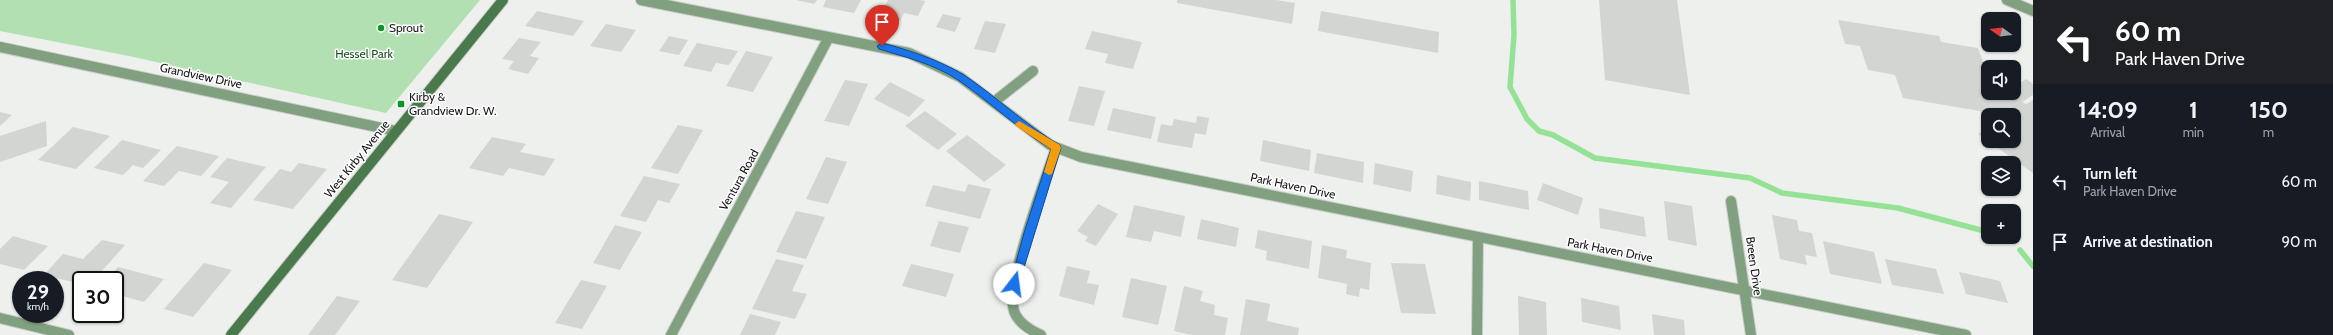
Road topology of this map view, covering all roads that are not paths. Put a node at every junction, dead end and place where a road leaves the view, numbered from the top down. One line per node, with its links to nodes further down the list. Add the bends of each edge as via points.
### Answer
1 (503, 0): 9 (main road, West Kirby Avenue)
2 (641, 0): 5 (street, Park Haven Drive)
3 (2007, 0): 4 (street)
4 (2033, 10)
5 (830, 37): 8 (street, Park Haven Drive, via 909,53 960,77); 17 (street, Ventura Road)
6 (0, 47): 9 (street, Grandview Drive)
7 (1033, 71): 8 (street)
8 (994, 102): 10 (street, Park Haven Drive, via 1039,139)
9 (396, 131): 16 (main road, West Kirby Avenue)
10 (1056, 148): 12 (street, Park Haven Drive, via 1081,157); 18 (street, via 1028,233 1011,297 1013,309 1020,322)
11 (1731, 201): 13 (street, Breen Drive)
12 (1478, 238): 13 (street, Park Haven Drive); 19 (street)
13 (1744, 290): 20 (street, Breen Drive); 21 (street, Park Haven Drive)
14 (0, 318): 15 (street)
15 (69, 335)
16 (231, 335)
17 (670, 335)
18 (1041, 335)
19 (1477, 335)
20 (1751, 335)
21 (1966, 335)

